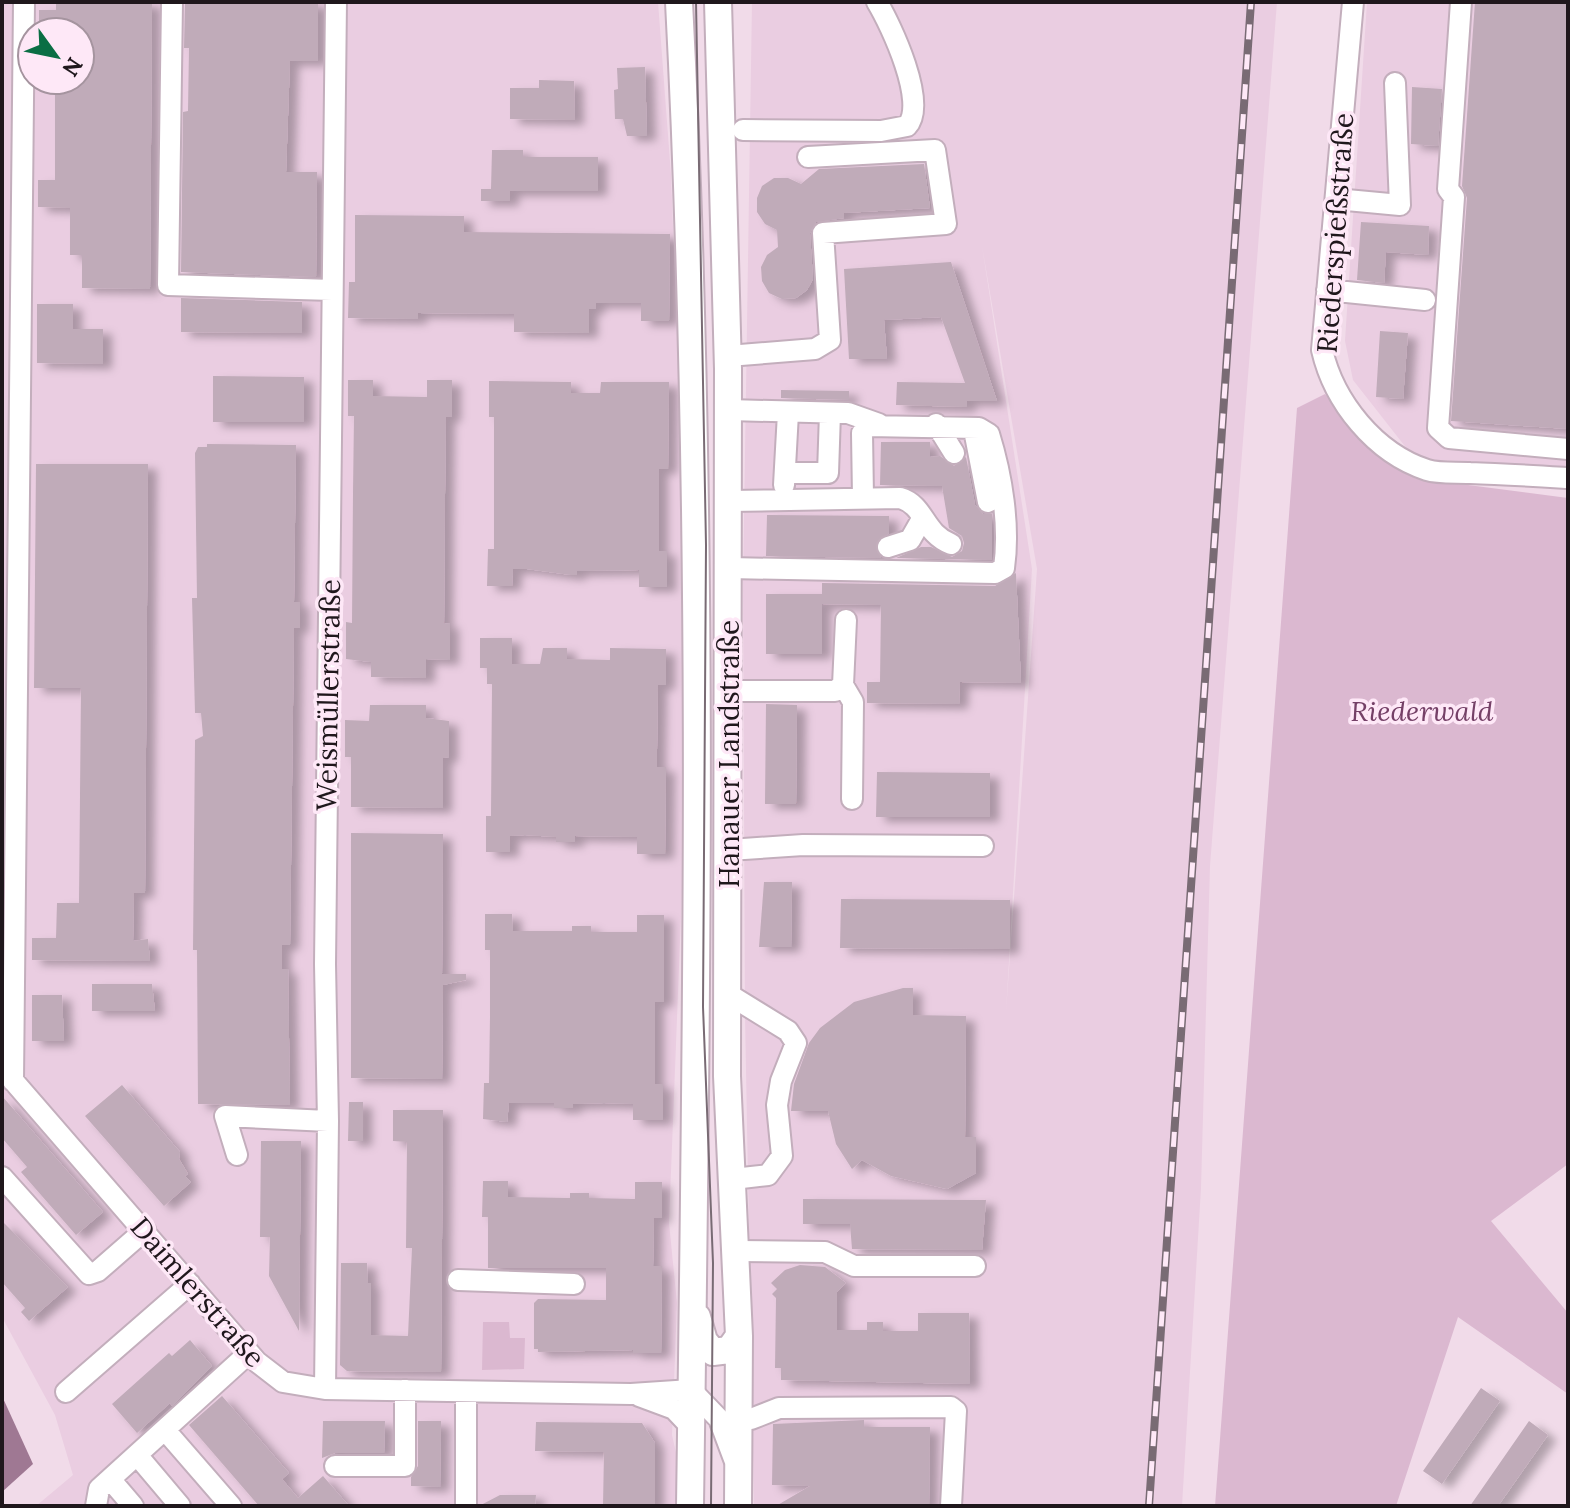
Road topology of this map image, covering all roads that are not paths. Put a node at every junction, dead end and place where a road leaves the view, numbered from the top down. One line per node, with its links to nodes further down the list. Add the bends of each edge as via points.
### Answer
1 (24, 2): 37 (street)
2 (172, 2): 13 (street, via 168,285)
3 (336, 2): 13 (street, Weismüllerstraße)
4 (679, 2): 52 (main road, Hanauer Landstraße, via 689,207 697,620)
5 (718, 2): 16 (main road, Hanauer Landstraße)
6 (877, 2): 10 (street, via 912,85 915,107 907,126 881,131)
7 (1353, 2): 12 (street, Riederspießstraße)
8 (1461, 2): 22 (street, via 1438,428 1449,438)
9 (1395, 83): 12 (street, via 1400,205)
10 (743, 130)
11 (808, 157): 16 (street, via 935,150 946,224 823,233 830,340 815,349)
12 (1336, 199): 14 (street, Riederspießstraße)
13 (332, 290): 42 (street, Weismüllerstraße)
14 (1327, 290): 15 (street); 25 (street, Riederspießstraße, via 1322,350 1331,382 1385,445 1429,471)
15 (1425, 300)
16 (734, 365): 17 (main road, Hanauer Landstraße)
17 (729, 410): 18 (street); 27 (main road, Hanauer Landstraße)
18 (788, 413): 19 (street); 24 (street)
19 (830, 413): 20 (street, via 856,414); 24 (street, via 828,473)
20 (879, 424): 21 (street); 26 (street, via 862,433)
21 (936, 424): 23 (street); 32 (street, via 974,427 989,434 1008,543 1004,568 995,573)
22 (1568, 449)
23 (954, 453)
24 (786, 473): 28 (street)
25 (1568, 478)
26 (868, 484): 28 (street); 29 (street, via 906,499)
27 (729, 501): 28 (street); 32 (main road, Hanauer Landstraße)
28 (782, 502)
29 (922, 519): 30 (street, via 931,533); 31 (street, via 910,540)
30 (951, 544)
31 (888, 547)
32 (729, 568): 35 (main road, Hanauer Landstraße)
33 (846, 620): 34 (street)
34 (843, 685): 35 (street, via 835,691); 36 (street, via 853,702)
35 (729, 691): 39 (main road, Hanauer Landstraße)
36 (852, 799)
37 (10, 802): 41 (street)
38 (983, 846): 39 (street)
39 (729, 850): 40 (main road, Hanauer Landstraße)
40 (728, 994): 45 (main road, Hanauer Landstraße); 45 (street, via 788,1031 796,1043 777,1105 782,1156 768,1175)
41 (8, 1082): 46 (street, Daimlerstraße)
42 (328, 1121): 43 (street, via 225,1116); 55 (street, Weismüllerstraße)
43 (237, 1155)
44 (2, 1177): 46 (street, via 89,1274)
45 (733, 1179): 47 (main road, Hanauer Landstraße)
46 (145, 1230): 50 (street, Daimlerstraße)
47 (737, 1251): 48 (street, via 825,1252 854,1266); 53 (main road, Hanauer Landstraße)
48 (975, 1266)
49 (458, 1280): 51 (street)
50 (190, 1284): 54 (street, Daimlerstraße); 58 (street)
51 (574, 1284)
52 (692, 1298): 53 (main road, via 704,1341 713,1352 729,1350); 57 (main road, Hanauer Landstraße)
53 (739, 1336): 61 (main road, Hanauer Landstraße)
54 (249, 1353): 55 (street, Daimlerstraße, via 283,1382); 63 (street)
55 (325, 1389): 56 (street, Daimlerstraße)
56 (405, 1390): 59 (street, Daimlerstraße); 65 (street, via 405,1466)
57 (691, 1390): 60 (street, Daimlerstraße); 62 (main road, Hanauer Landstraße); 67 (street, via 723,1427)
58 (66, 1392)
59 (466, 1393): 60 (street, Daimlerstraße); 72 (street)
60 (631, 1394): 62 (street, Daimlerstraße, via 674,1409)
61 (739, 1419): 67 (main road, Hanauer Landstraße); 75 (street, via 779,1408 951,1407 956,1411)
62 (691, 1427): 73 (main road, Hanauer Landstraße)
63 (165, 1430): 64 (street); 71 (street)
64 (137, 1455): 66 (street); 70 (street)
65 (335, 1466)
66 (110, 1479): 68 (street, via 99,1489); 69 (street)
67 (738, 1479): 74 (main road, Hanauer Landstraße)
68 (96, 1506)
69 (133, 1506)
70 (180, 1506)
71 (231, 1506)
72 (466, 1506)
73 (690, 1506)
74 (738, 1506)
75 (951, 1506)

